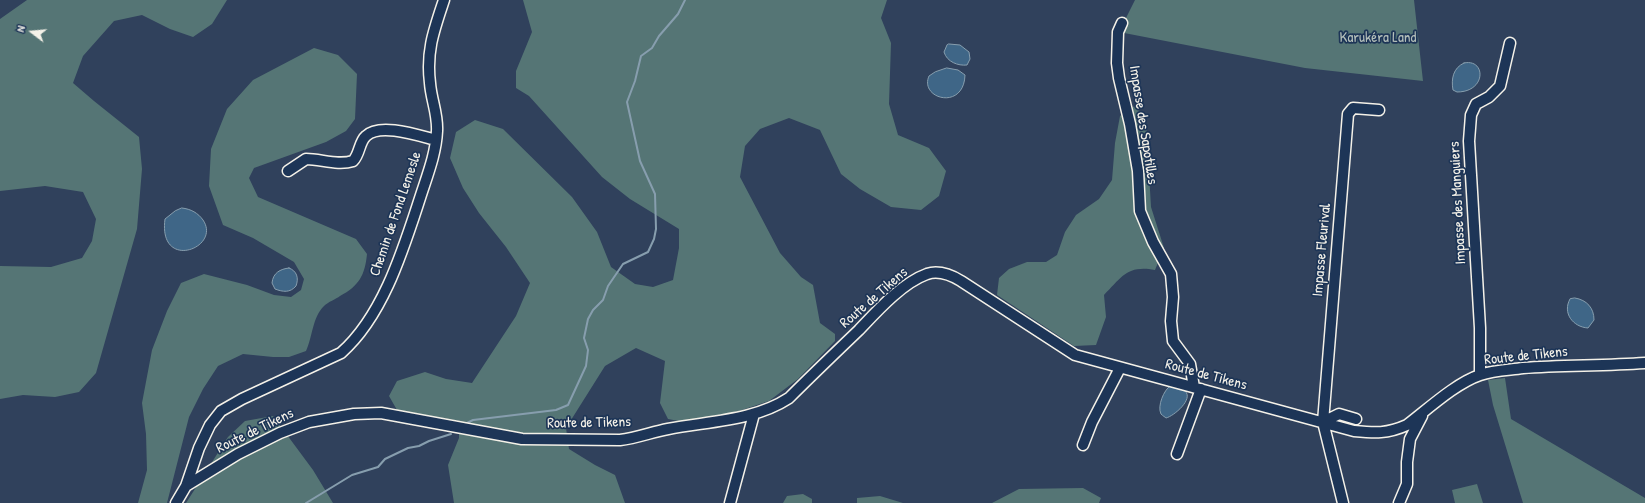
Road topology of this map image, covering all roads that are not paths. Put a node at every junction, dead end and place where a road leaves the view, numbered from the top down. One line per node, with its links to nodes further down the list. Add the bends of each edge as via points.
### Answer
1 (444, 0): 5 (street, Chemin de Fond Lemesle, via 428,53 437,129)
2 (1122, 23): 10 (street, Impasse des Sapotilles, via 1118,32 1117,62 1138,171 1140,211 1153,242 1171,274 1173,341 1190,364)
3 (1510, 44): 9 (street, Impasse des Manguiers, via 1500,86 1489,97 1476,104 1471,115 1469,141 1478,289)
4 (1379, 110): 14 (street, Impasse Fleurival, via 1353,108 1348,114)
5 (436, 140): 6 (street, via 400,131 380,130 366,135 354,161 306,159); 17 (street, Chemin de Fond Lemesle, via 433,158 404,246 385,290 353,343 341,353 221,411 210,425 199,448)
6 (288, 171)
7 (1645, 363): 9 (street, Route de Tikens, via 1541,367 1501,370)
8 (1120, 368): 10 (street, Route de Tikens); 12 (street, Route de Tikens, via 1075,355 951,275 927,274 880,308 789,398 775,407); 15 (street, via 1092,422)
9 (1480, 375): 11 (street, Route de Tikens)
10 (1197, 388): 14 (street, Route de Tikens); 16 (street)
11 (1423, 413): 14 (street, Route de Tikens, via 1389,432 1354,431); 21 (street, via 1410,439 1407,484)
12 (754, 414): 17 (street, Route de Tikens, via 667,429 636,439 620,440 522,439 381,413 354,414 309,422 280,433 238,454); 19 (street)
13 (1356, 419): 14 (street, via 1339,414)
14 (1322, 422): 20 (street)
15 (1083, 446)
16 (1177, 454)
17 (186, 486): 18 (street, Route de Tikens)
18 (176, 503)
19 (730, 503)
20 (1343, 503)
21 (1399, 503)

